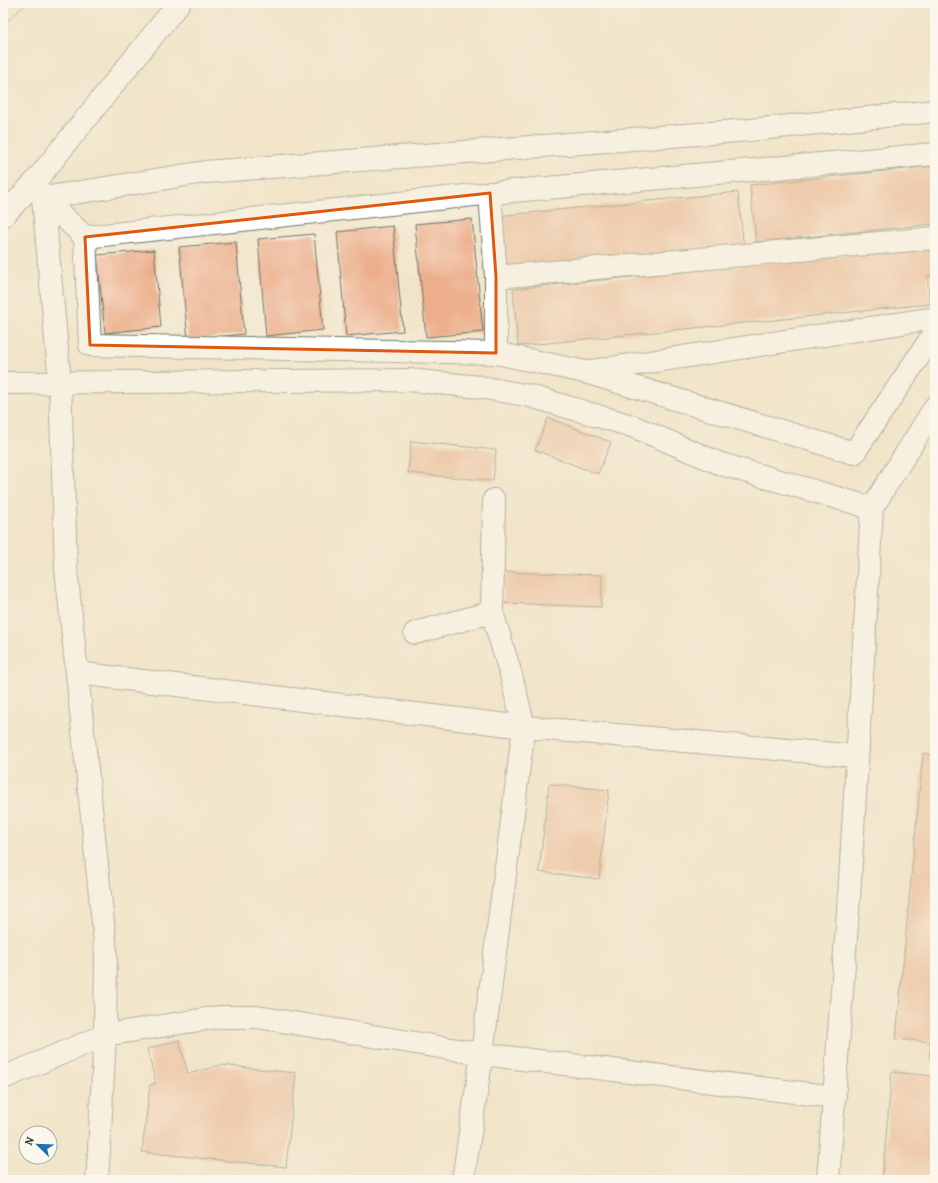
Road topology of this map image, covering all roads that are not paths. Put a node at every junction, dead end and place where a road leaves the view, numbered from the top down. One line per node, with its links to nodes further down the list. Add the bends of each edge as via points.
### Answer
1 (180, 3): 4 (street)
2 (935, 111): 4 (street, via 750,130 205,172)
3 (935, 154): 5 (street)
4 (39, 190): 6 (street); 7 (street); 15 (street)
5 (490, 193): 7 (street); 9 (street)
6 (3, 216)
7 (85, 237): 12 (street, via 90,345)
8 (935, 238): 9 (street)
9 (496, 278): 12 (street)
10 (935, 318): 13 (street)
11 (935, 332): 13 (street, via 854,453)
12 (496, 353): 13 (street)
13 (585, 372)
14 (3, 383): 15 (street)
15 (60, 383): 18 (street, via 409,380 480,386 530,396 632,426 721,464); 21 (street, via 66,568)
16 (935, 407): 18 (street)
17 (494, 500): 19 (street)
18 (872, 508): 23 (street)
19 (492, 612): 20 (street); 22 (street)
20 (415, 633)
21 (77, 673): 22 (street); 24 (street, via 106,952)
22 (524, 727): 23 (street); 25 (street)
23 (857, 756): 27 (street)
24 (105, 1035): 25 (street, via 219,1017 257,1017); 26 (street); 28 (street)
25 (482, 1054): 27 (street); 29 (street)
26 (3, 1078)
27 (835, 1098): 30 (street)
28 (97, 1180)
29 (463, 1180)
30 (828, 1180)

